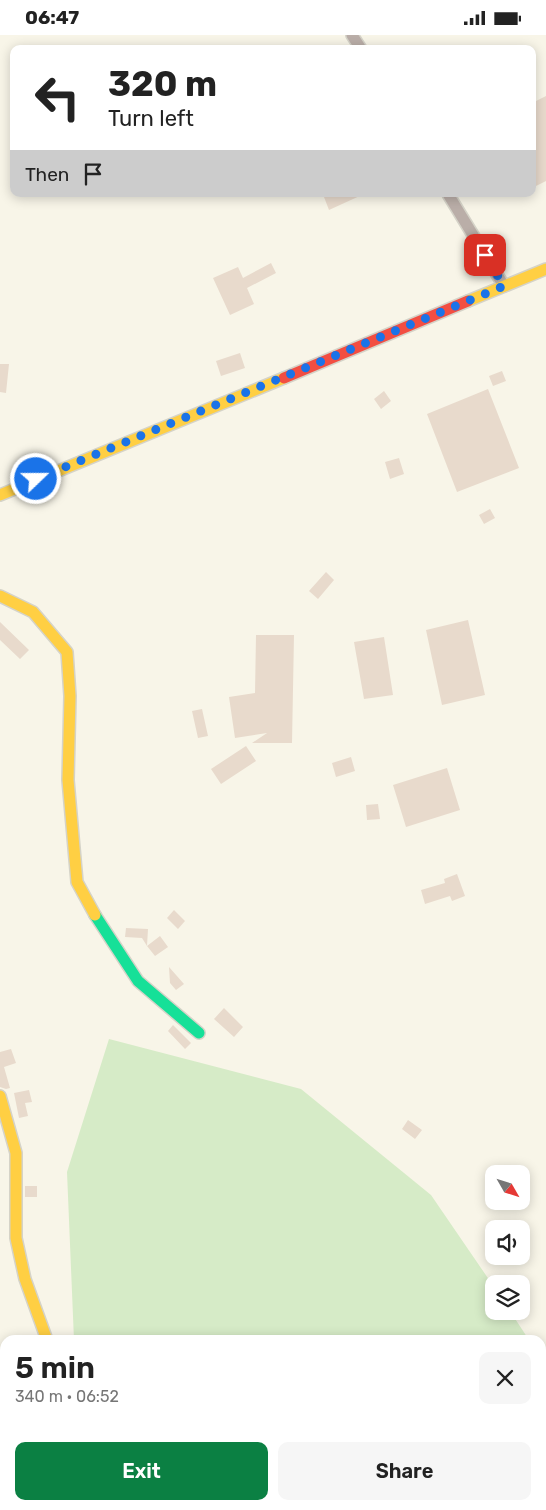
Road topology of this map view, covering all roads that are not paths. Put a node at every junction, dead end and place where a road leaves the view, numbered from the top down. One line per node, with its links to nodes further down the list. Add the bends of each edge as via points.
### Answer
1 (450, 197): 3 (street)
2 (546, 269): 3 (street)
3 (504, 286): 4 (street)
4 (0, 495)
5 (0, 596): 6 (street, via 33,612 67,651 70,696 68,780 77,882 138,981)
6 (199, 1033)
7 (0, 1096): 8 (street, via 16,1153 16,1238 25,1279)
8 (45, 1335)

